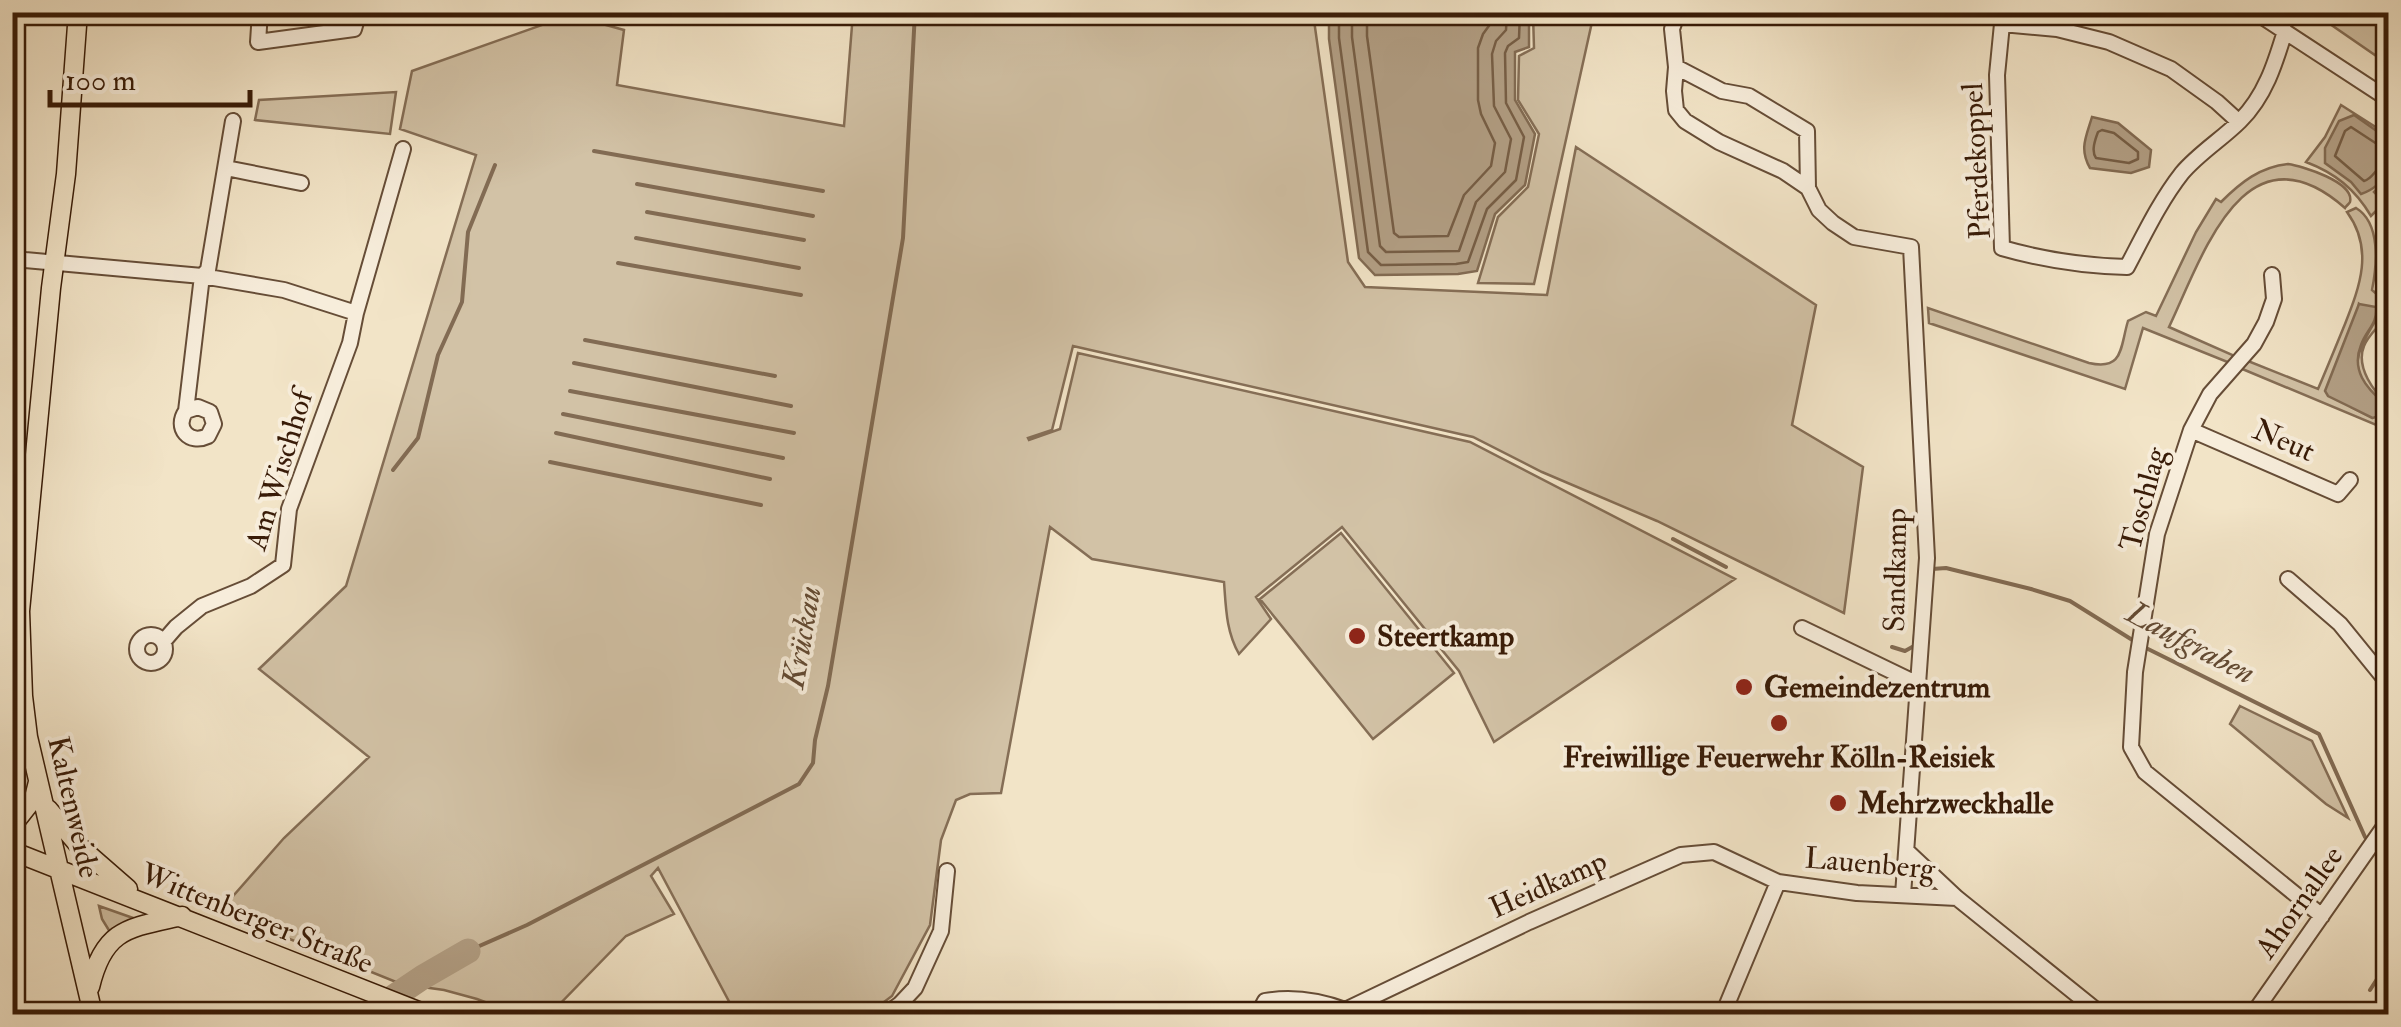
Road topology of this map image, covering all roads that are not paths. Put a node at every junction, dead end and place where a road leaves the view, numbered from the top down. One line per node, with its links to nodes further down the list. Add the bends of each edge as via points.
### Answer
1 (78, 12): 16 (main road, Kaltenweide)
2 (260, 12): 3 (street, via 258,42 354,30)
3 (359, 12)
4 (1678, 12): 7 (street, via 1672,29)
5 (2255, 12): 6 (street)
6 (2285, 31): 8 (street); 10 (street, Pferdekoppel, via 2267,84)
7 (1676, 67): 14 (street, via 1676,110 1684,121); 14 (street, via 1722,92 1748,96 1807,131)
8 (2388, 99)
9 (233, 122): 12 (street)
10 (2239, 122): 10 (street, Pferdekoppel, via 2171,68 2109,42 2002,24 2002,248 2046,260 2127,267 2185,170)
11 (403, 150): 19 (street, Am Wischhof)
12 (226, 168): 13 (street); 18 (street)
13 (301, 184)
14 (1808, 188): 27 (street, Sandkamp, via 1819,210 1854,237 1911,247 1927,558)
15 (12, 256): 16 (street)
16 (54, 262): 18 (street); 24 (main road, Kaltenweide)
17 (2272, 275): 21 (street, Toschlag, via 2266,322)
18 (202, 276): 19 (street, via 284,290); 20 (street)
19 (356, 314): 26 (street, Am Wischhof, via 288,510 283,565 202,606)
20 (186, 411)
21 (2190, 430): 22 (street, Neut, via 2338,494); 42 (street, Toschlag, via 2157,534 2135,672 2131,747 2145,772)
22 (2350, 480)
23 (2288, 579): 28 (street, via 2340,624)
24 (16, 611): 29 (main road, Kaltenweide)
25 (1802, 628): 27 (street)
26 (164, 642)
27 (1918, 684): 34 (street, Sandkamp)
28 (2388, 684)
29 (38, 782): 30 (main road, Kaltenweide); 32 (main road)
30 (44, 804): 35 (main road, Kaltenweide); 40 (main road, via 81,848)
31 (2388, 821): 42 (street, Ahornallee)
32 (12, 826)
33 (12, 851): 35 (main road, Wittenberger Straße)
34 (1908, 852): 38 (street, Sandkamp); 39 (street, Lauenberg)
35 (61, 870): 40 (main road, Wittenberger Straße); 43 (main road, Kaltenweide)
36 (947, 871): 48 (street, via 941,931 915,988)
37 (1778, 882): 38 (street, Lauenberg); 44 (street, Heidkamp, via 1714,852 1681,856); 50 (street)
38 (1903, 894): 39 (street, Lauenberg)
39 (1957, 898): 51 (street, Lauenberg)
40 (144, 902): 41 (main road, Wittenberger Straße)
41 (182, 916): 43 (main road, via 116,937 100,955); 47 (main road, Wittenberger Straße)
42 (2322, 916): 45 (street, Ahornallee)
43 (88, 992): 46 (main road, Kaltenweide)
44 (1346, 1012): 49 (street, via 1318,1000 1276,999 1265,1000)
45 (2259, 1012)
46 (93, 1014)
47 (426, 1014)
48 (886, 1014)
49 (1258, 1014)
50 (1722, 1014)
51 (2101, 1014)

